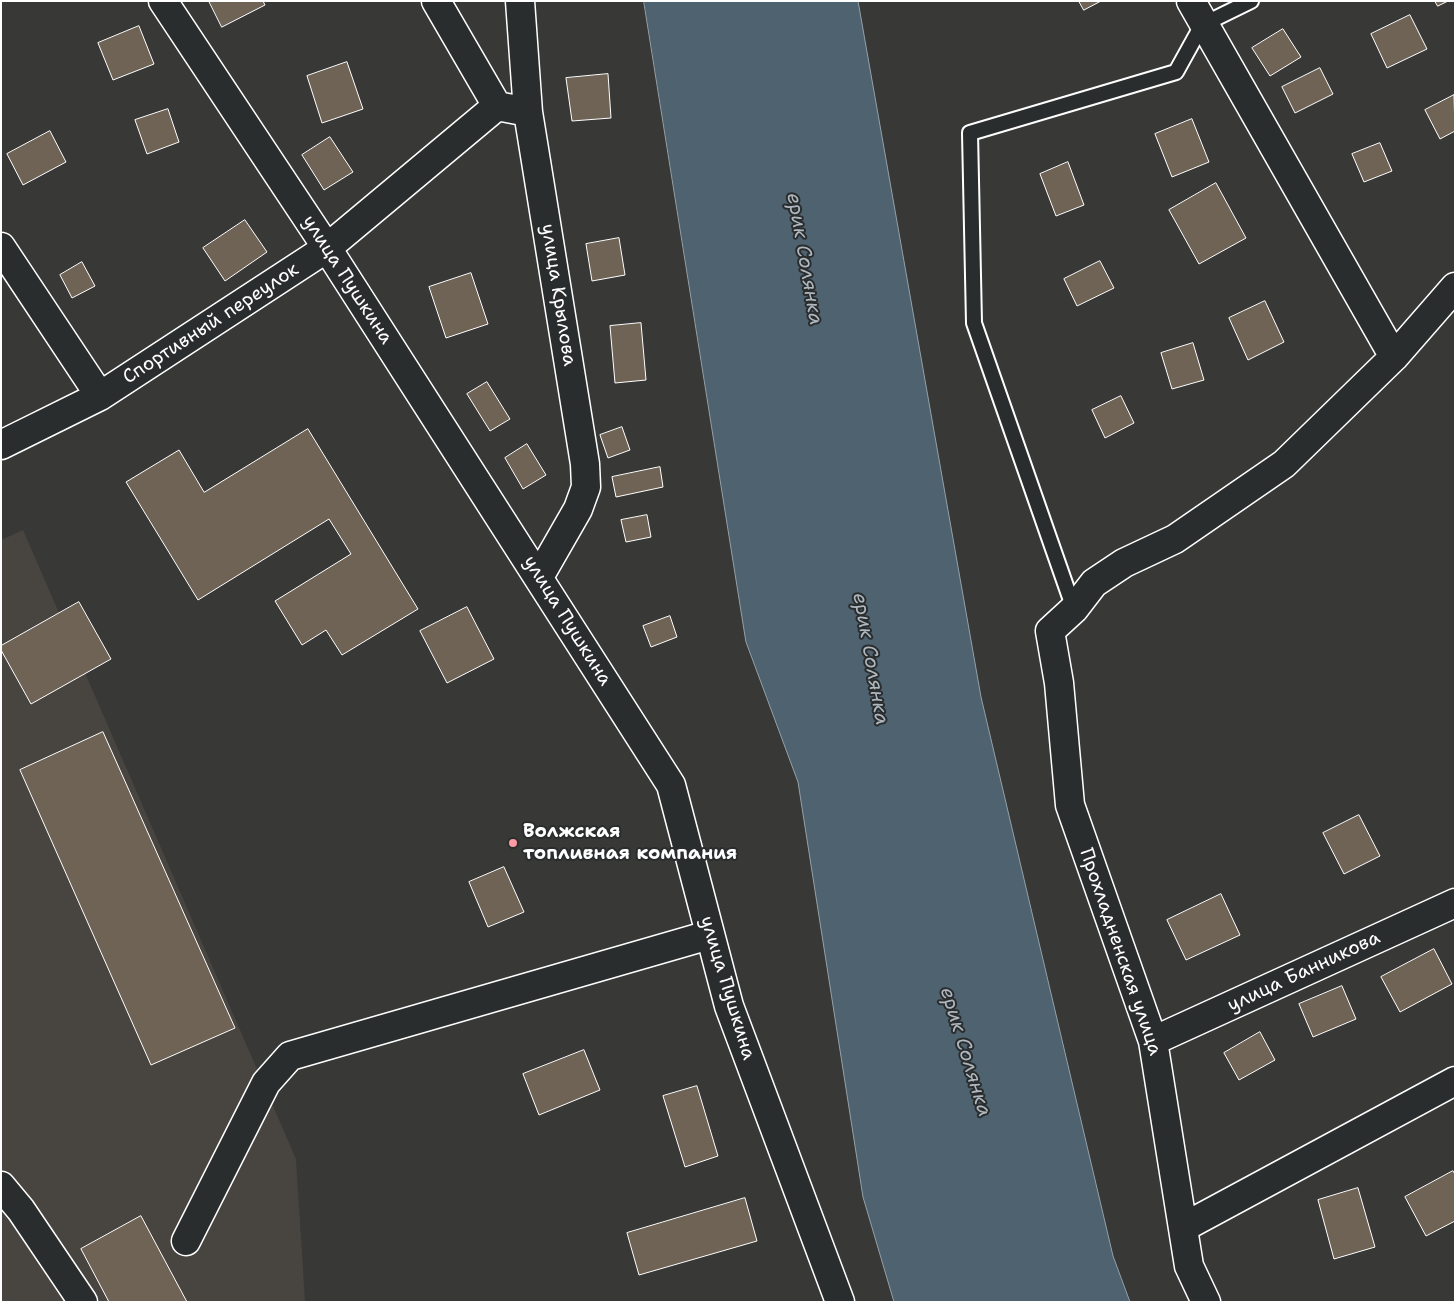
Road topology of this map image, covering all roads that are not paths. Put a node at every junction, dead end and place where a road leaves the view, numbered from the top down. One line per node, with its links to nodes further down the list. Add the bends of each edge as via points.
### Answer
1 (163, 1): 9 (street, улица Пушкина)
2 (436, 1): 6 (street)
3 (520, 1): 7 (street, улица Крылова)
4 (1251, 1): 5 (lane)
5 (1197, 13): 11 (street); 15 (lane, via 1176,72 970,133 974,323)
6 (497, 106): 7 (street); 9 (street, Спортивный переулок)
7 (528, 112): 14 (street, улица Крылова, via 585,464 586,487 578,508)
8 (1, 247): 12 (street)
9 (327, 248): 12 (street, Спортивный переулок); 14 (street, улица Пушкина)
10 (1455, 287): 11 (street)
11 (1394, 357): 15 (street, via 1284,464 1175,539 1124,563 1094,583)
12 (100, 396): 13 (street, Спортивный переулок)
13 (1, 445)
14 (539, 577): 17 (street, улица Пушкина, via 671,785)
15 (1074, 609): 18 (street, Прохладненская улица, via 1050,631 1059,683 1070,805)
16 (1455, 903): 18 (street, улица Банникова)
17 (709, 935): 22 (street, via 290,1056 266,1083); 24 (street, улица Пушкина, via 729,1006)
18 (1154, 1041): 21 (street, Прохладненская улица)
19 (1455, 1081): 21 (street)
20 (1, 1186): 23 (street)
21 (1184, 1227): 25 (street, Прохладненская улица, via 1189,1266)
22 (186, 1241)
23 (83, 1302)
24 (840, 1302)
25 (1206, 1302)

